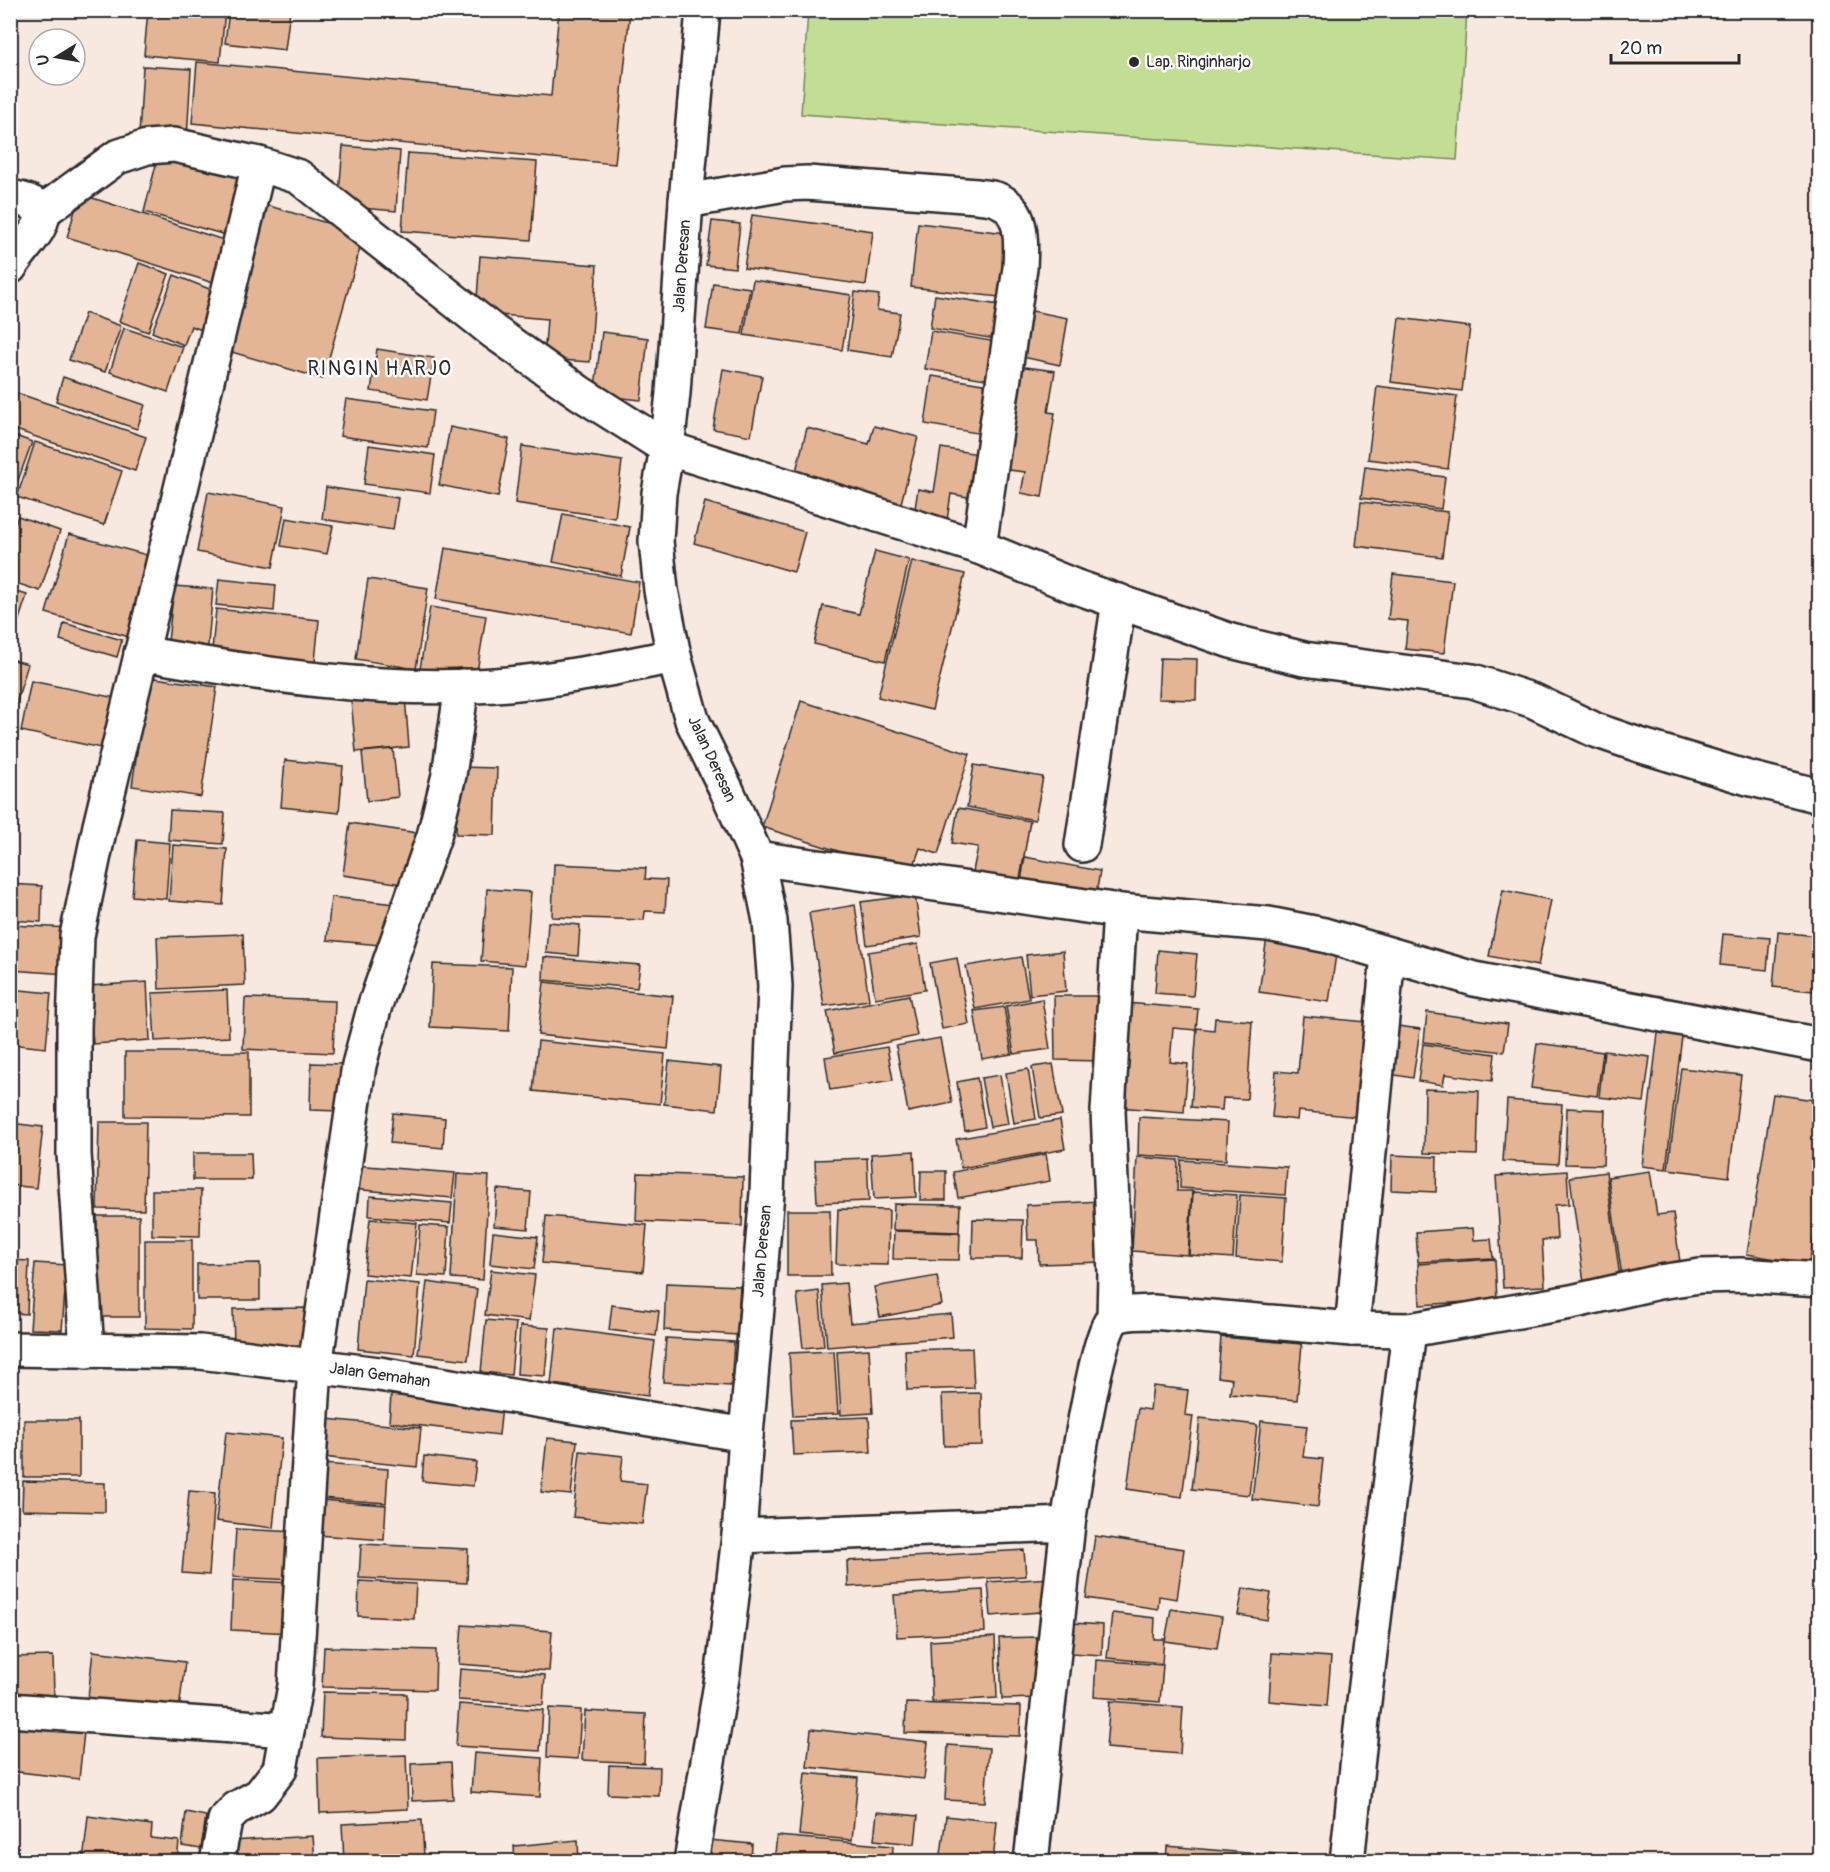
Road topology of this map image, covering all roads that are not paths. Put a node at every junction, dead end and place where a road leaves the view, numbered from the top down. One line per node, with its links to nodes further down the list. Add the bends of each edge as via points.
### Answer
1 (703, 10): 4 (street, Jalan Deresan)
2 (259, 164): 5 (street, via 174,145 147,147 117,157); 7 (street, via 299,177 494,332); 10 (street)
3 (10, 197): 5 (street, via 32,202)
4 (686, 201): 7 (street, Jalan Deresan); 8 (street, via 785,184 839,184 996,199 1015,214 1021,244 1020,268)
5 (42, 212): 6 (street, via 36,231)
6 (10, 267)
7 (667, 448): 8 (street); 11 (street, Jalan Deresan, via 656,541)
8 (979, 547): 9 (street)
9 (1119, 601): 13 (street, via 1231,641 1304,659 1473,681 1534,701 1595,730 1639,745); 14 (street)
10 (141, 653): 12 (street, via 315,680); 24 (street, via 77,936 74,1154)
11 (674, 656): 12 (street, via 564,677); 15 (street, Jalan Deresan, via 692,720)
12 (462, 686): 25 (street, via 449,775 434,836 375,1005 359,1065)
13 (1820, 796)
14 (1082, 845)
15 (757, 858): 16 (street); 26 (street, Jalan Deresan, via 770,921 775,987 767,1193)
16 (1120, 911): 17 (street, via 1268,924); 20 (street, via 1108,1112)
17 (1388, 955): 18 (street, via 1474,979); 21 (street)
18 (1820, 1045)
19 (1820, 1280): 22 (street, via 1700,1276)
20 (1114, 1318): 21 (street, via 1153,1311); 27 (street, via 1098,1358)
21 (1352, 1329): 22 (street)
22 (1409, 1329): 34 (street)
23 (10, 1349): 24 (street, Jalan Gemahan)
24 (87, 1351): 25 (street, Jalan Gemahan, via 200,1352)
25 (315, 1366): 26 (street, Jalan Gemahan); 30 (street, via 295,1686)
26 (746, 1435): 28 (street, Jalan Deresan)
27 (1068, 1524): 28 (street); 33 (street)
28 (739, 1536): 32 (street, Jalan Deresan, via 723,1672)
29 (10, 1710): 30 (street)
30 (287, 1730): 31 (street, via 280,1769 260,1795 225,1820)
31 (217, 1862)
32 (691, 1862)
33 (1031, 1862)
34 (1347, 1862)

